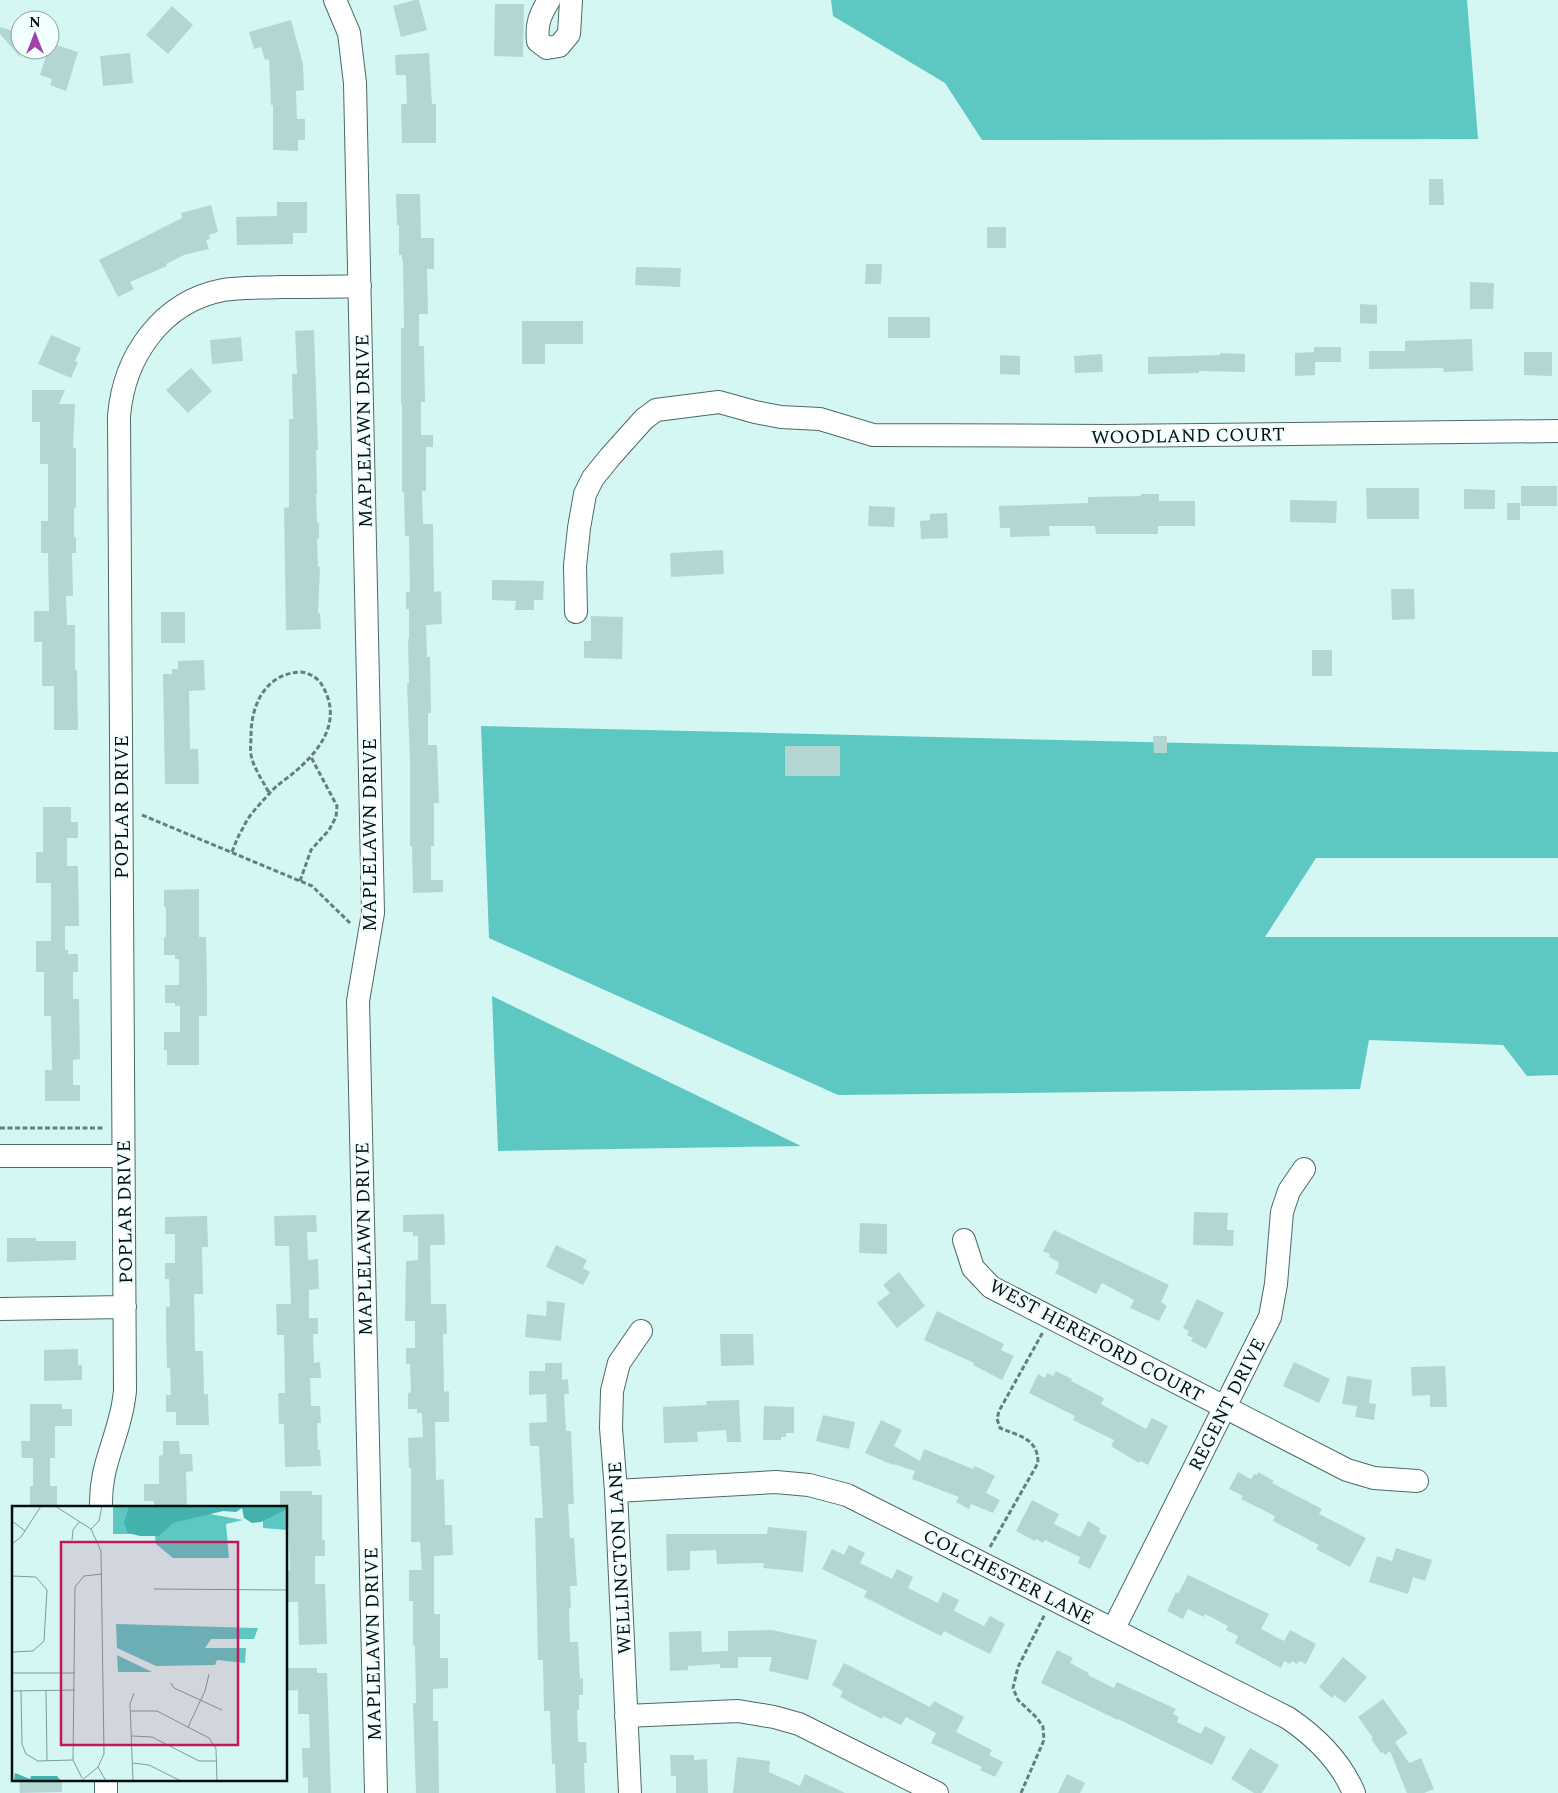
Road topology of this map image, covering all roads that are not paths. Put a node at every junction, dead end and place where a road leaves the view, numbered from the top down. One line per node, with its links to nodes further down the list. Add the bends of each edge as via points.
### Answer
1 (335, 0): 4 (street, MAPLELAWN DRIVE, via 349,33 355,83)
2 (549, 0): 3 (street, via 537,27 538,41 547,48 558,46 569,34)
3 (571, 0)
4 (360, 286): 8 (street, POPLAR DRIVE, via 241,288 221,290 199,298 171,315 152,332 135,356 124,385 119,416); 22 (street, MAPLELAWN DRIVE, via 373,913 358,1001)
5 (1558, 431): 6 (street, WOODLAND COURT, via 873,435 820,419 781,417 719,402 656,410 598,471 585,494 575,566)
6 (576, 612)
7 (0, 1156): 8 (street)
8 (124, 1156): 11 (street, POPLAR DRIVE)
9 (1304, 1169): 14 (street, REGENT DRIVE, via 1289,1191 1282,1212 1270,1317)
10 (964, 1240): 14 (street, WEST HEREFORD COURT, via 973,1268 991,1287)
11 (125, 1307): 12 (street); 17 (street, POPLAR DRIVE, via 125,1391 106,1461)
12 (0, 1309)
13 (641, 1331): 16 (street, WELLINGTON LANE, via 619,1363 612,1391)
14 (1224, 1408): 15 (street, WEST HEREFORD COURT, via 1347,1470 1374,1478); 18 (street, REGENT DRIVE)
15 (1418, 1481)
16 (616, 1491): 18 (street, COLCHESTER LANE, via 776,1482 848,1494); 19 (street, WELLINGTON LANE)
17 (101, 1506)
18 (1114, 1628): 25 (street, COLCHESTER LANE, via 1274,1709 1300,1726 1328,1752)
19 (626, 1716): 23 (street, WELLINGTON LANE); 24 (street, via 738,1711 774,1717 799,1724)
20 (106, 1780): 21 (street)
21 (106, 1793)
22 (376, 1793)
23 (630, 1793)
24 (937, 1793)
25 (1354, 1793)

